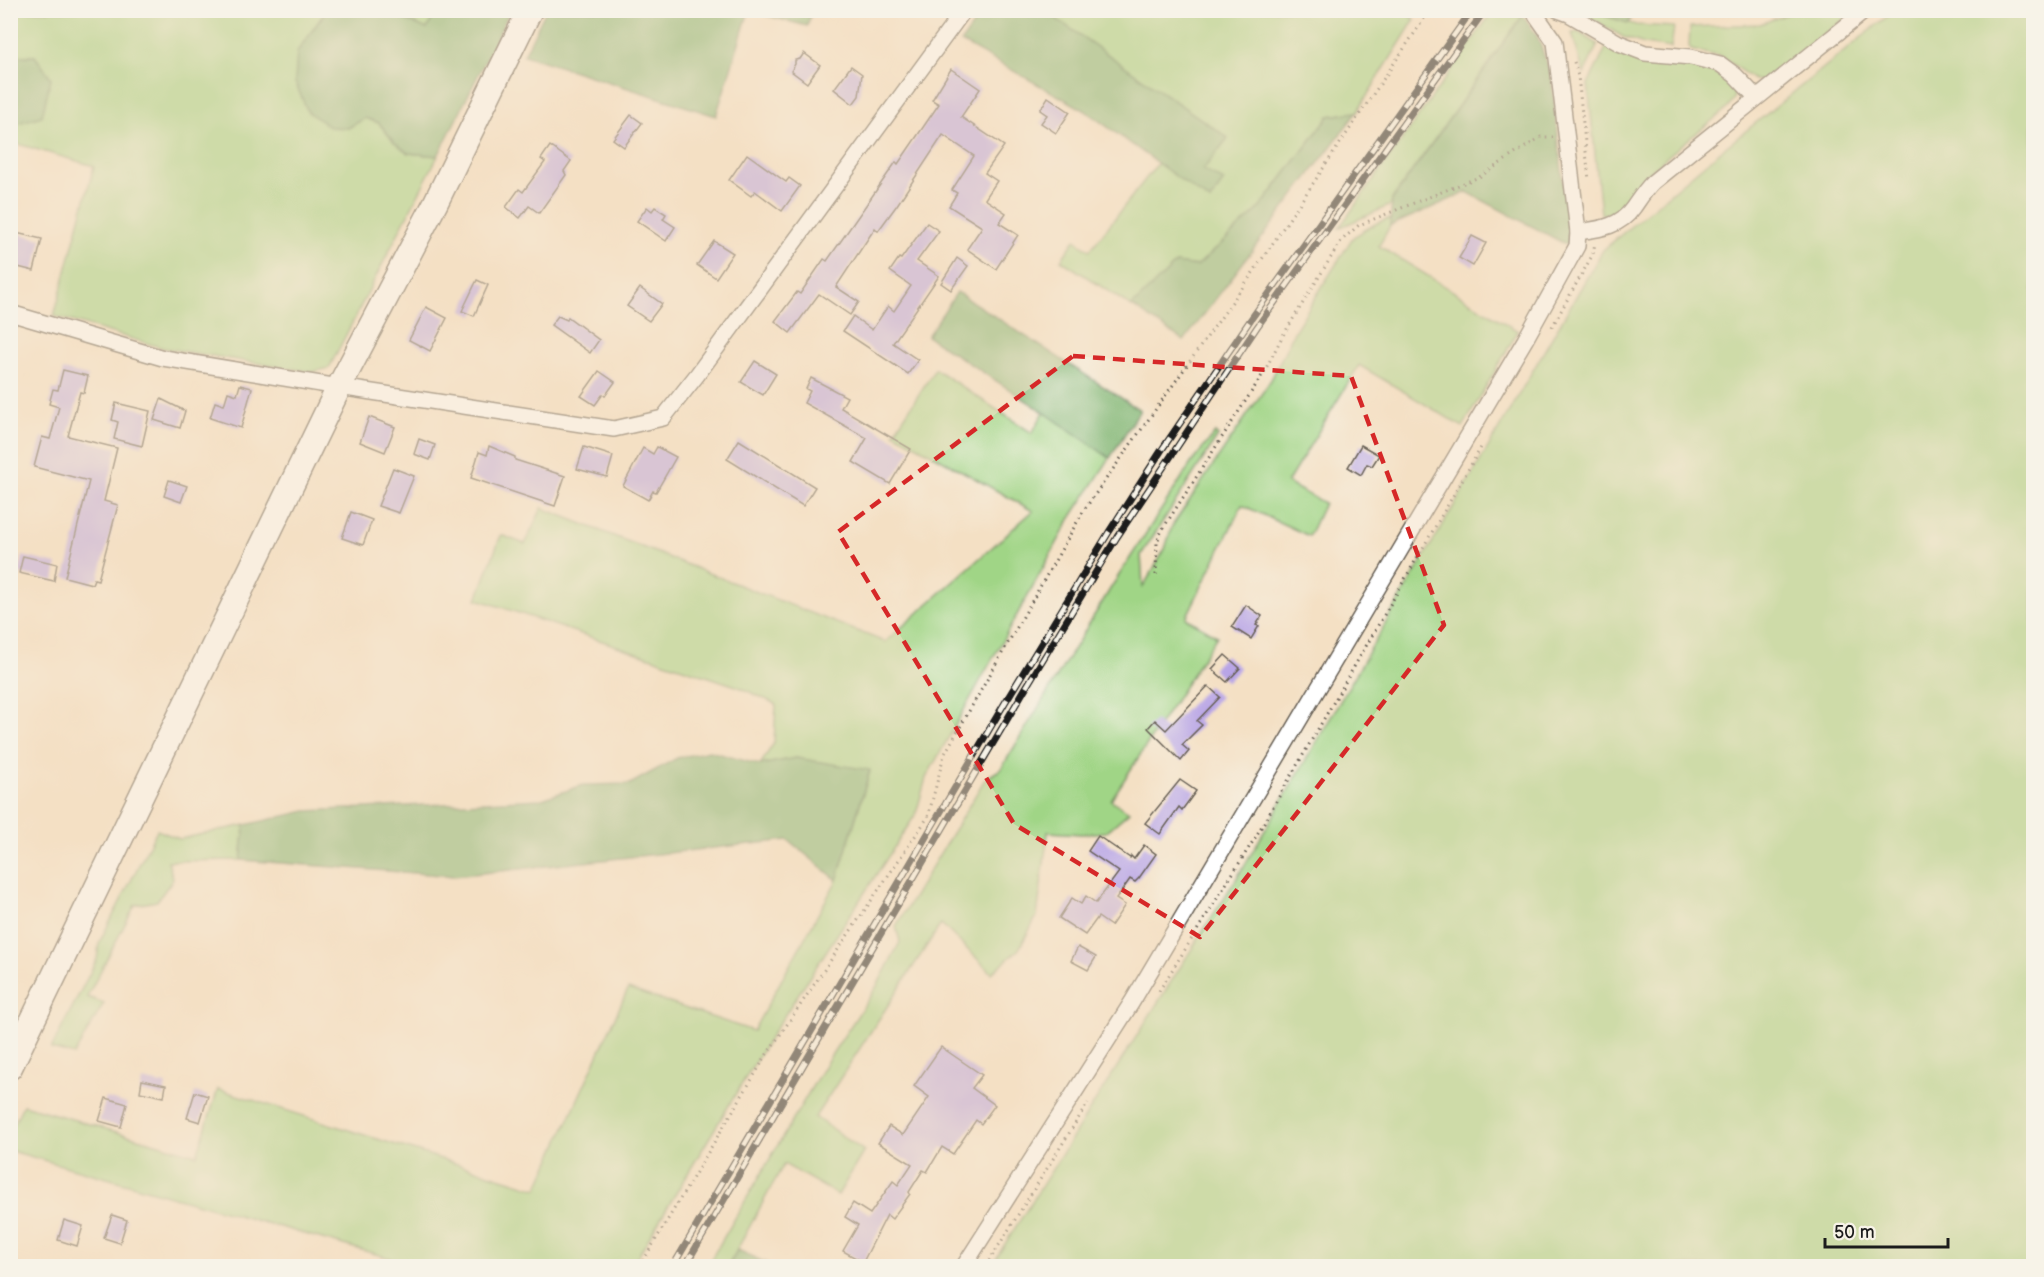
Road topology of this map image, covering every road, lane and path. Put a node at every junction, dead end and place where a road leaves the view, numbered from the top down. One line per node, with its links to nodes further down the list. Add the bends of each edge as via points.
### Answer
1 (530, 10): 12 (main road)
2 (963, 10): 12 (street, via 663,418 614,429)
3 (1430, 10): 15 (path, via 1252,274 1084,510 944,755 928,817 767,1054)
4 (1552, 10): 7 (street)
5 (1558, 10): 8 (street, via 1645,53 1720,64)
6 (1866, 10): 8 (street)
7 (1533, 13): 9 (street, via 1555,42)
8 (1756, 97): 10 (street, via 1644,190 1617,223)
9 (1566, 136): 10 (street); 13 (path, via 1541,137 1479,177 1359,225 1341,242 1263,374 1162,530 1157,542)
10 (1578, 232): 16 (street, via 1570,261 1525,340 1138,992)
11 (10, 313): 12 (street, via 163,358)
12 (339, 387): 14 (main road)
13 (1156, 575)
14 (13, 1062)
15 (640, 1266)
16 (964, 1266)

